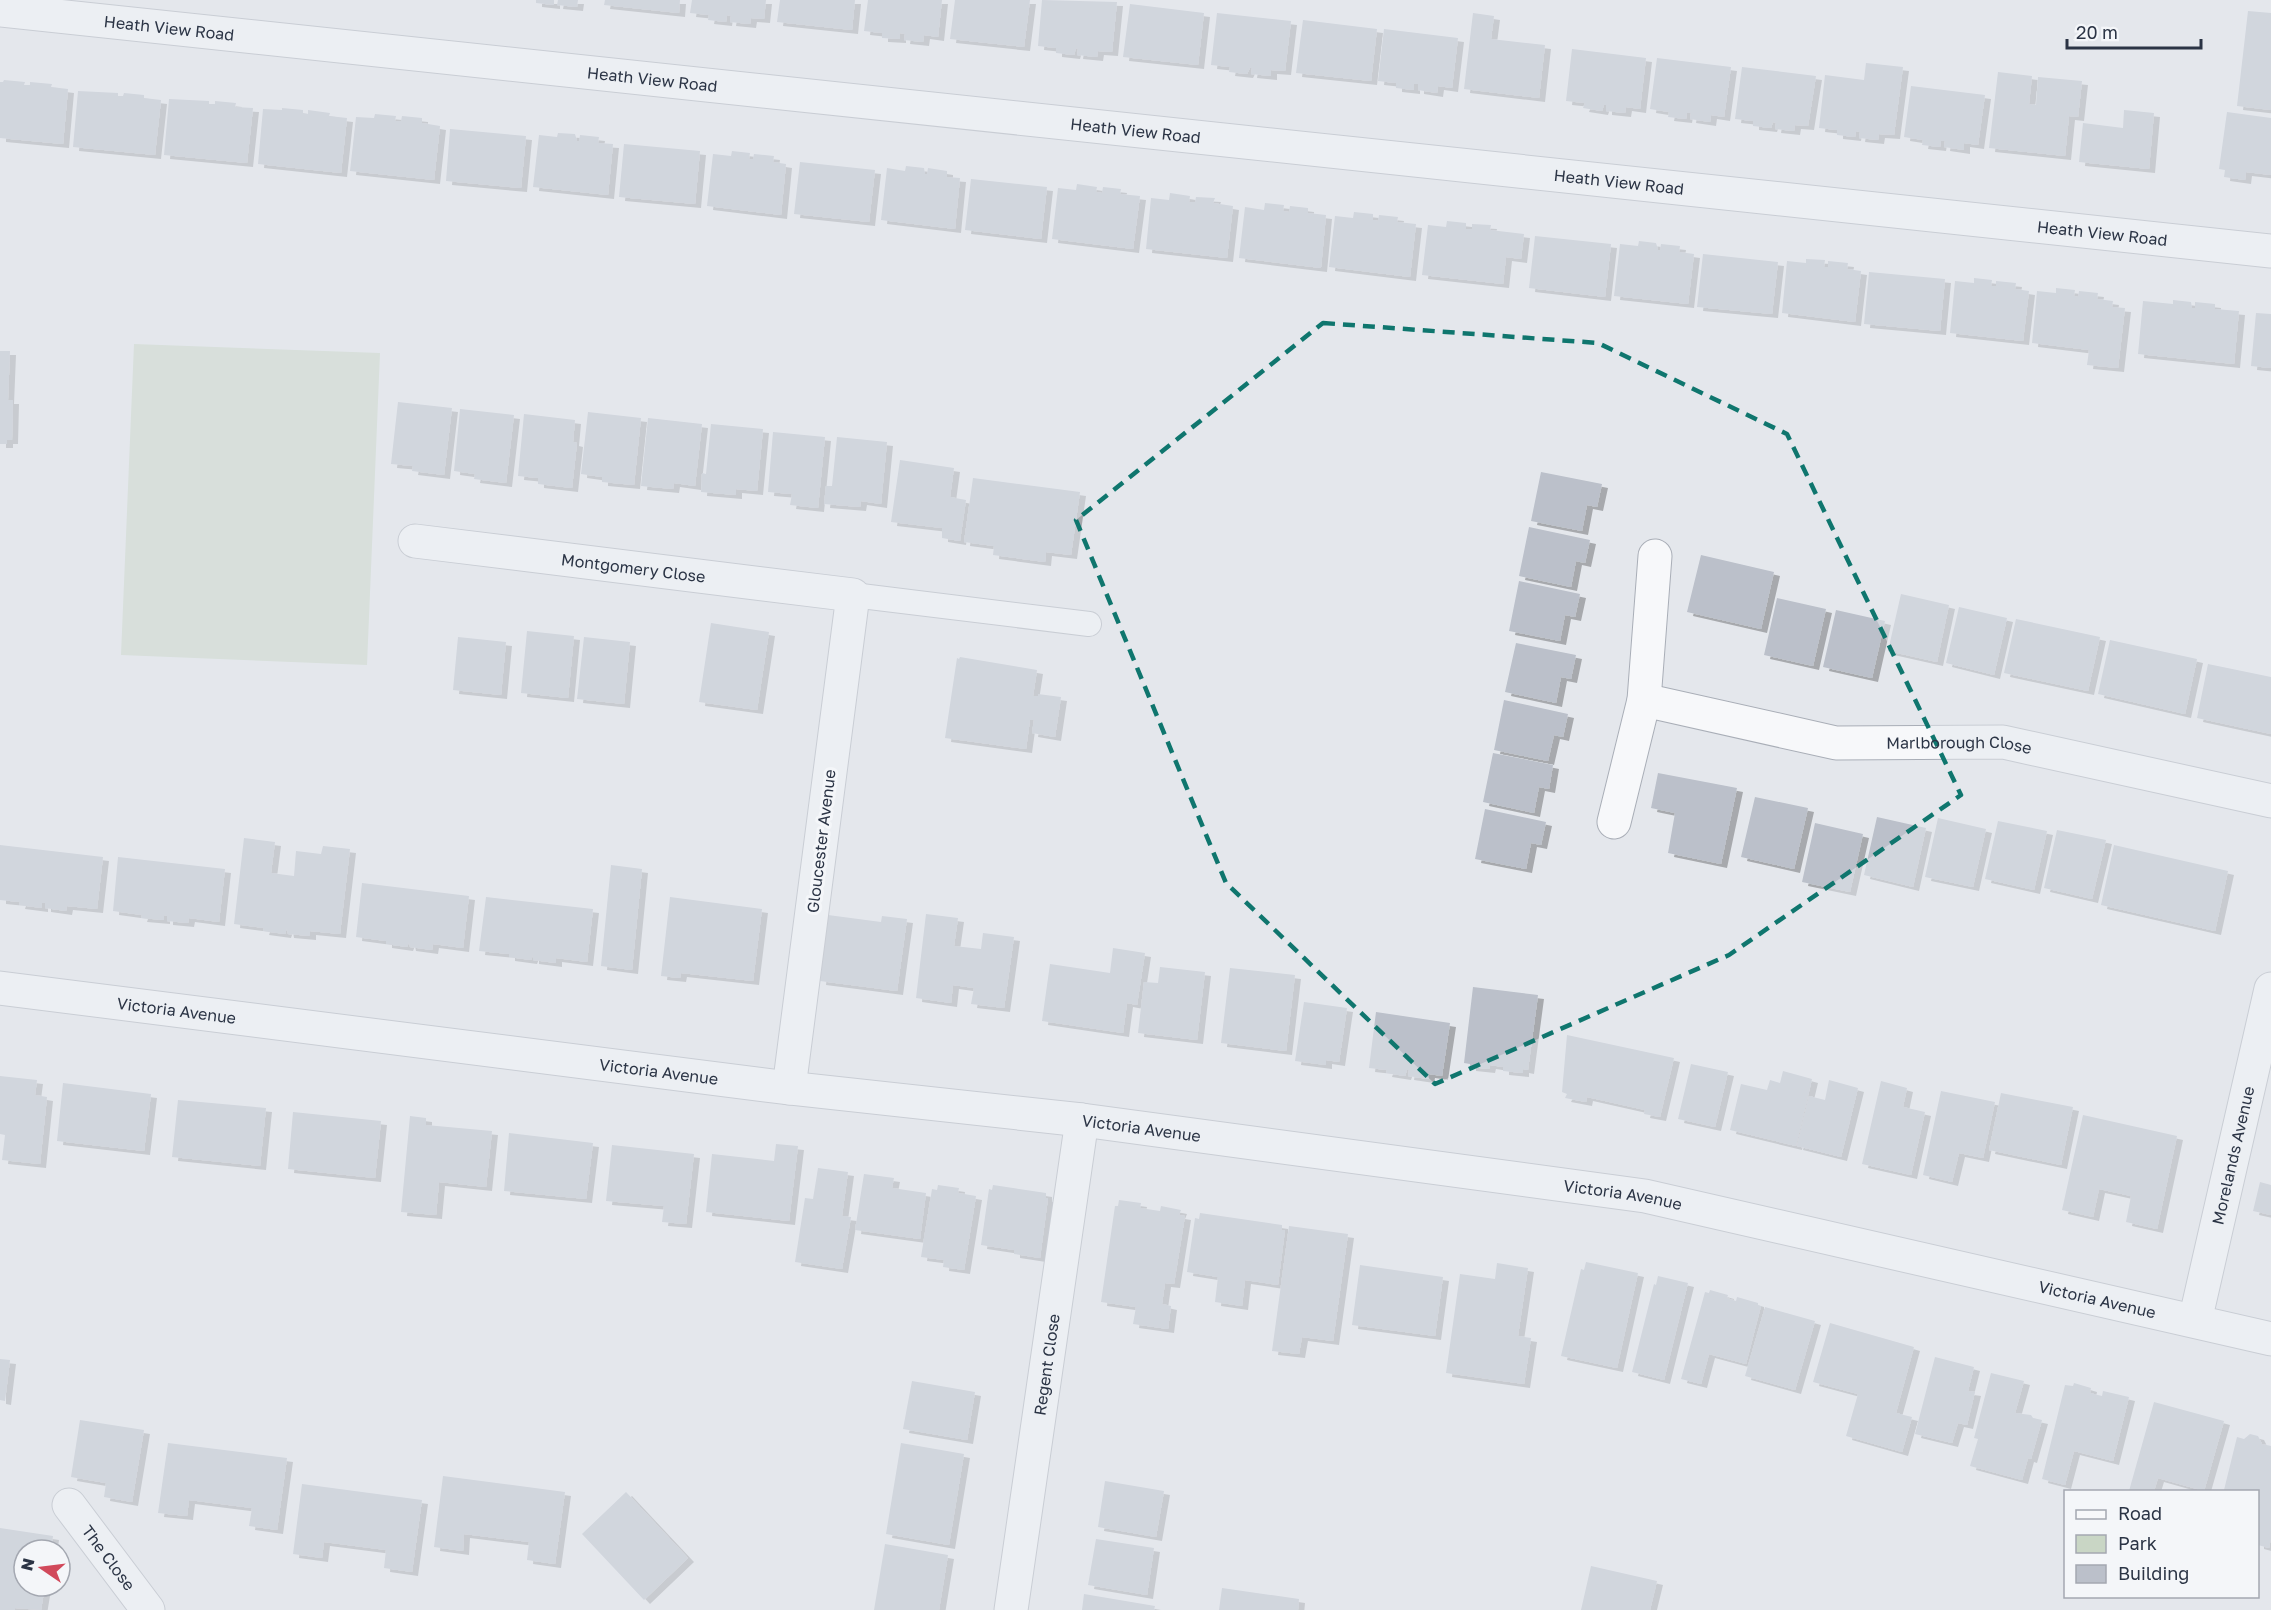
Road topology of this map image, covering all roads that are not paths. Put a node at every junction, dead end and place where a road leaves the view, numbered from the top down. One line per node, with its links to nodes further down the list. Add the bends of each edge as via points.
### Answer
1 (0, 10): 2 (street, Heath View Road)
2 (2271, 251)
3 (415, 541): 5 (street, Montgomery Close)
4 (1656, 556): 7 (street)
5 (853, 595): 6 (lane); 12 (street, Gloucester Avenue)
6 (1089, 624)
7 (1644, 700): 8 (street, Marlborough Close, via 1836,743 2003,742); 9 (street)
8 (2271, 801)
9 (1614, 822)
10 (0, 988): 12 (street, Victoria Avenue)
11 (2271, 989): 14 (street, Morelands Avenue)
12 (789, 1088): 13 (street, Victoria Avenue)
13 (1082, 1120): 14 (street, Victoria Avenue, via 1645,1196); 18 (street, Regent Close)
14 (2195, 1321): 15 (street, Victoria Avenue)
15 (2271, 1340)
16 (69, 1505): 17 (street, The Close)
17 (148, 1610)
18 (1011, 1610)

